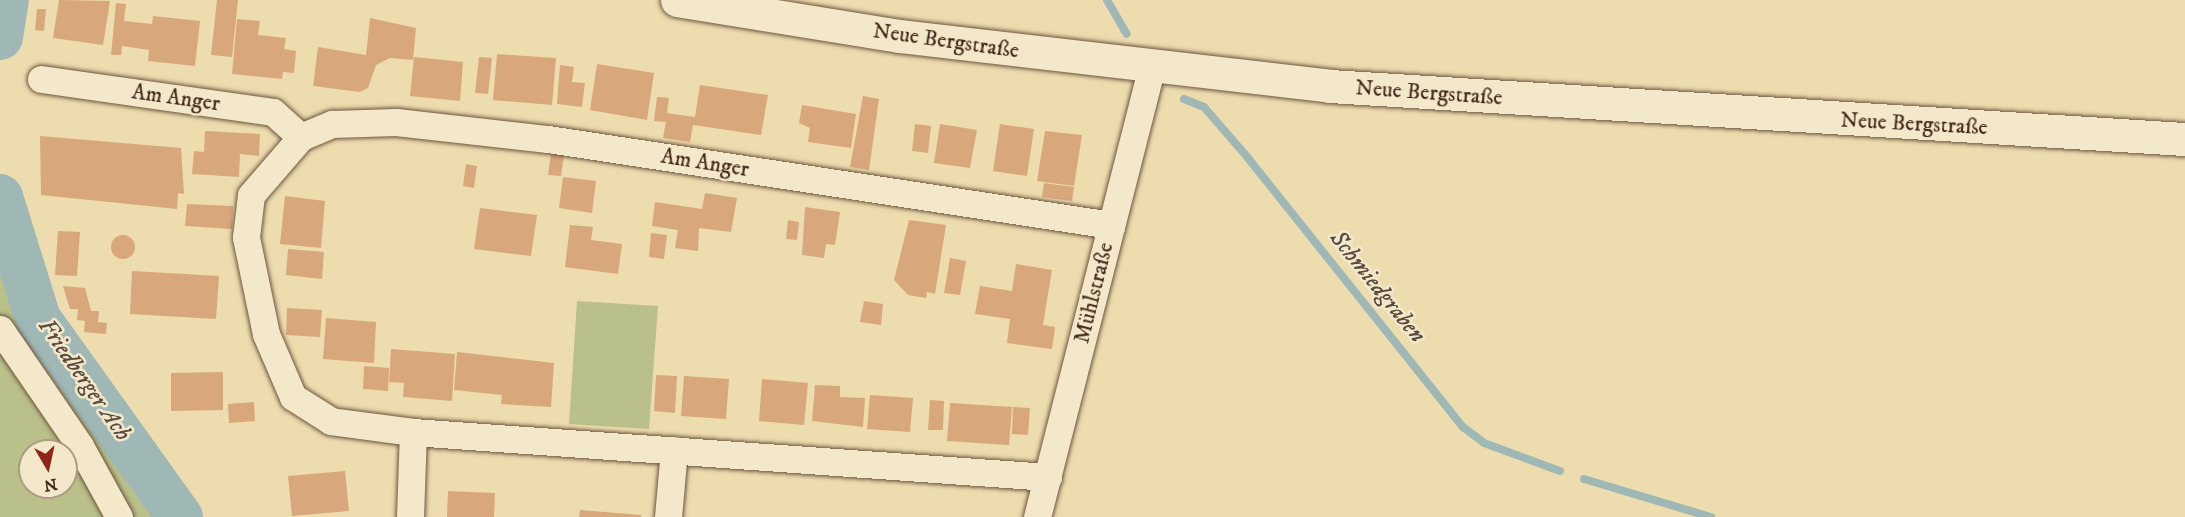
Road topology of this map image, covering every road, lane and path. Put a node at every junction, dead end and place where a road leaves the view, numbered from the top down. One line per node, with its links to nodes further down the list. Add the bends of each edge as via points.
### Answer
1 (677, 0): 2 (main road, Neue Bergstraße)
2 (1151, 69): 5 (main road, Neue Bergstraße, via 1595,106); 6 (street, Mühlstraße)
3 (41, 79): 4 (street, Am Anger, via 273,112)
4 (301, 137): 6 (street, Am Anger, via 332,124 396,122 548,139); 8 (street, Am Anger, via 262,177 247,214 248,248 267,334 293,398 304,408 331,421)
5 (2185, 139)
6 (1111, 225): 10 (street, Mühlstraße)
7 (0, 329): 11 (street, via 80,446)
8 (413, 432): 9 (street, Am Anger); 12 (street)
9 (674, 450): 10 (street, Am Anger); 13 (street)
10 (1048, 477): 14 (street, Mühlstraße)
11 (119, 517)
12 (410, 517)
13 (668, 517)
14 (1037, 517)

